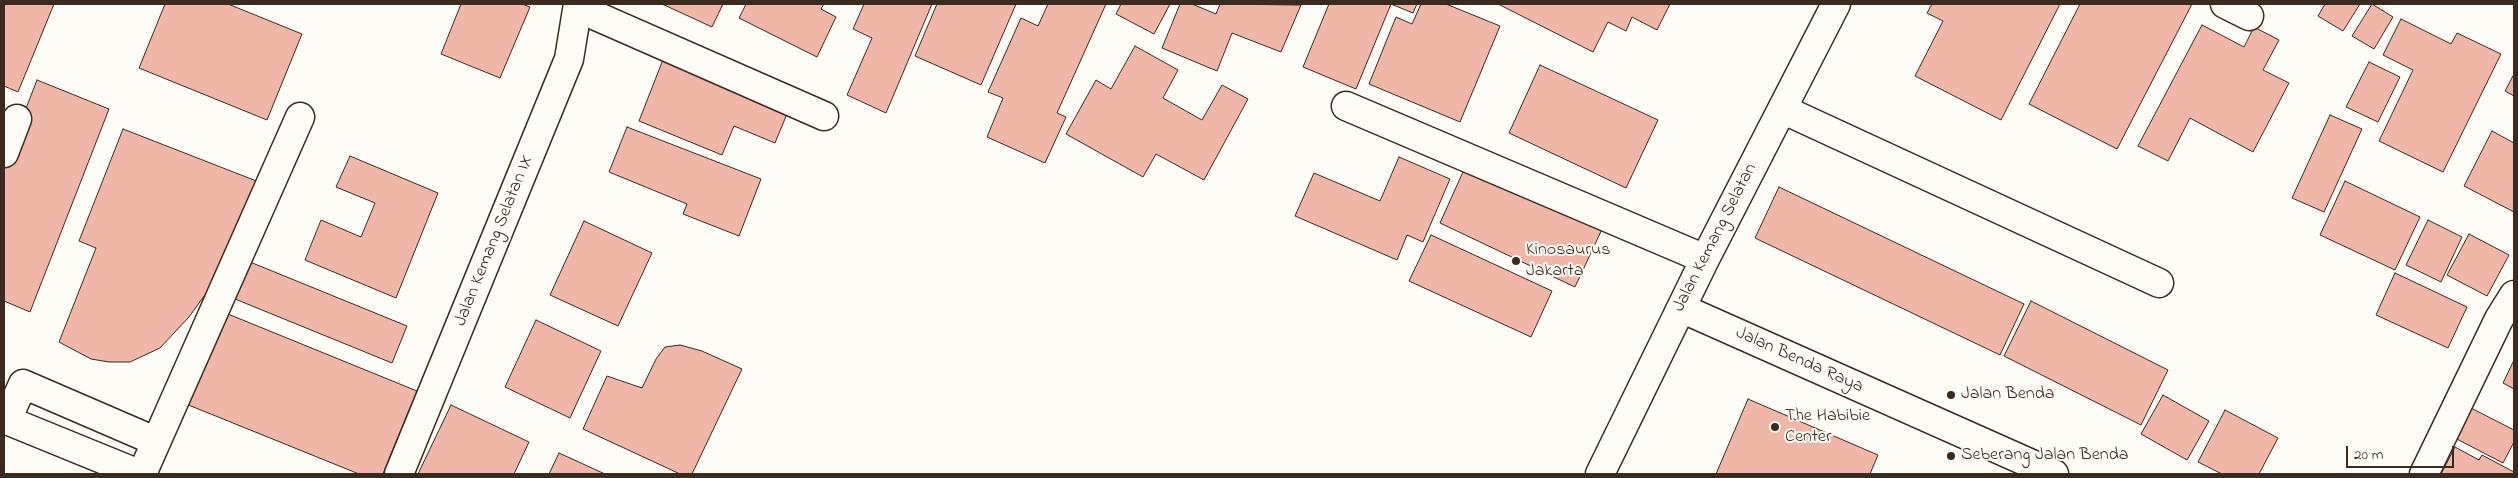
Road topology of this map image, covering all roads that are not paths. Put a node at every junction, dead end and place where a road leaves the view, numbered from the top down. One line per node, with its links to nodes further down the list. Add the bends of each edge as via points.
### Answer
1 (1836, 4): 6 (street, Jalan Kemang Selatan)
2 (2225, 4): 4 (street)
3 (578, 6): 7 (street); 18 (street, Jalan Kemang Selatan IX, via 569,59)
4 (2249, 16)
5 (1346, 106): 11 (street)
6 (1782, 109): 11 (street, Jalan Kemang Selatan); 12 (street)
7 (824, 116)
8 (300, 117): 16 (street)
9 (17, 119): 10 (street)
10 (4, 153)
11 (1705, 259): 14 (street, Jalan Kemang Selatan)
12 (2159, 283)
13 (2514, 296): 21 (street, via 2499,319)
14 (1681, 308): 19 (street, Jalan Kemang Selatan); 20 (street, Jalan Benda Raya)
15 (5, 419): 16 (street, via 23,384); 17 (street)
16 (155, 441): 17 (street)
17 (140, 474)
18 (399, 474)
19 (1600, 474)
20 (2054, 474)
21 (2424, 474)

